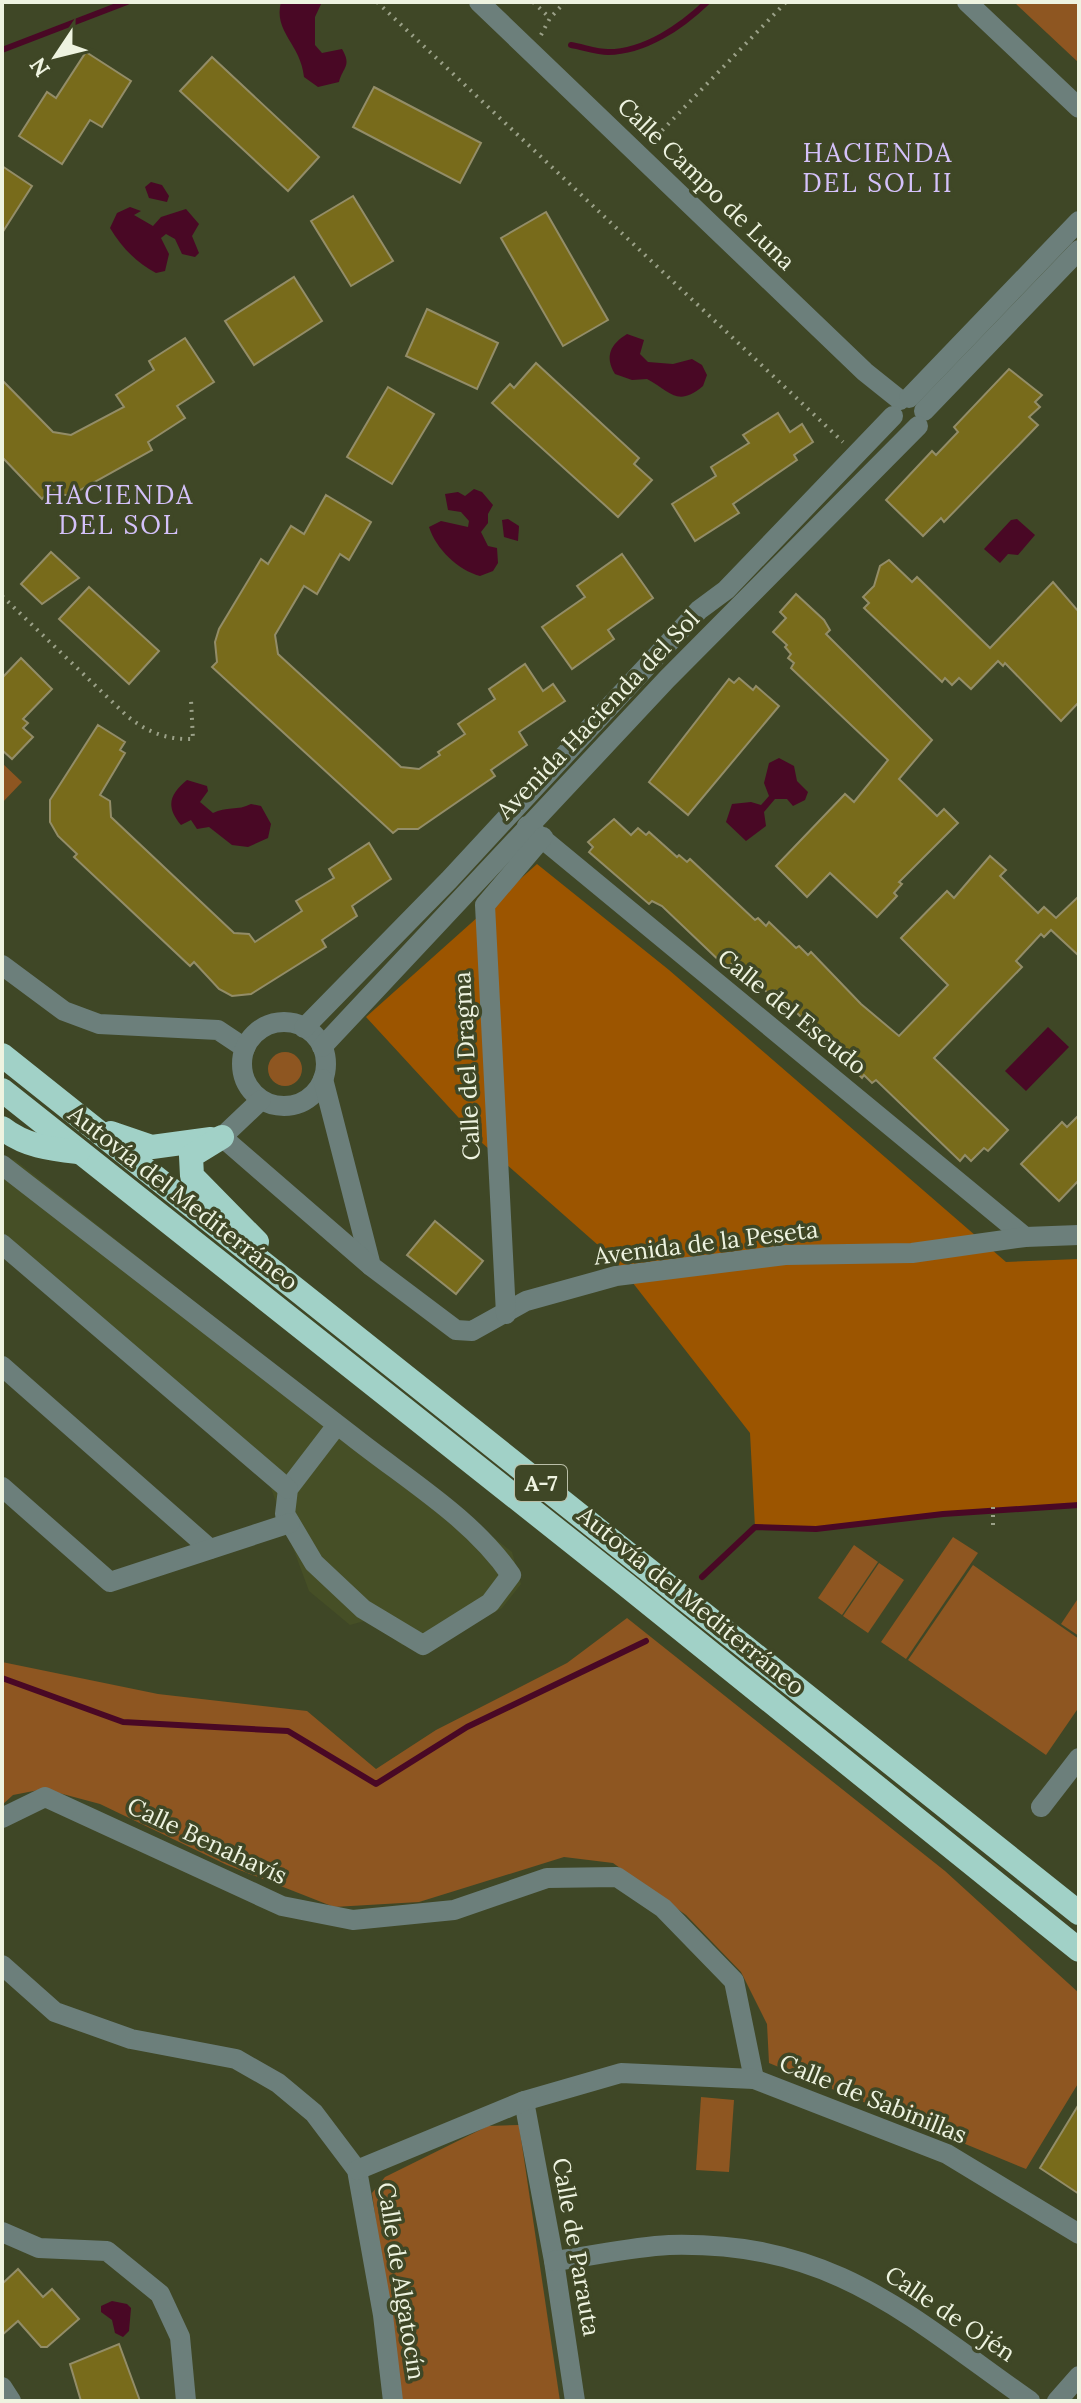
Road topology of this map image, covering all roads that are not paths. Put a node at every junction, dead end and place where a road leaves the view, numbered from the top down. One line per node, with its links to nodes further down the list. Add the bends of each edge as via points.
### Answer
1 (479, 2): 6 (street, Calle Campo de Luna)
2 (967, 2): 3 (street)
3 (1079, 108)
4 (1079, 221): 6 (street, Avenida Hacienda del Sol)
5 (1079, 250): 6 (street, Avenida Hacienda del Sol)
6 (909, 410): 7 (street, Avenida Hacienda del Sol); 9 (street, Avenida Hacienda del Sol, via 858,453 726,590 699,610)
7 (535, 832): 10 (street, Avenida Hacienda del Sol); 22 (street, Calle del Escudo); 26 (street, Calle del Dragma, via 485,905)
8 (2, 965): 11 (street, via 64,1011 99,1024 218,1030)
9 (304, 1028): 10 (street); 11 (street, via 282,1022 270,1025)
10 (322, 1047): 13 (street)
11 (245, 1048): 15 (street, via 242,1071)
12 (2, 1055): 16 (highway, Autovía del Mediterráneo / A-7)
13 (323, 1079): 15 (street, via 308,1099 297,1104); 24 (street)
14 (2, 1090): 19 (highway, Autovía del Mediterráneo / A-7)
15 (261, 1100): 18 (street)
16 (85, 1121): 18 (highway, via 152,1147); 25 (highway, Autovía del Mediterráneo / A-7)
17 (2, 1128): 19 (highway, via 44,1148)
18 (222, 1137): 24 (street); 25 (highway, via 191,1156 192,1176)
19 (78, 1152): 37 (highway, Autovía del Mediterráneo / A-7)
20 (2, 1165): 28 (street)
21 (1079, 1235): 22 (street, Avenida de la Peseta)
22 (1025, 1237): 26 (street, Avenida de la Peseta, via 912,1253 785,1255 616,1276 526,1301)
23 (2, 1244): 30 (street)
24 (371, 1266): 26 (street, Avenida de la Peseta, via 456,1330 472,1331)
25 (289, 1279): 36 (highway, Autovía del Mediterráneo / A-7)
26 (506, 1314)
27 (2, 1366): 32 (street)
28 (337, 1425): 30 (street); 31 (street, via 491,1546 511,1575 490,1603 423,1645 363,1609 314,1563)
29 (2, 1487): 32 (street, via 110,1582)
30 (288, 1489): 31 (street, via 285,1514)
31 (290, 1523): 32 (street)
32 (210, 1549)
33 (1075, 1771): 34 (street)
34 (1041, 1807)
35 (2, 1818): 40 (street, Calle Benahavís, via 45,1797 282,1906 353,1920 454,1910 547,1878 617,1877 663,1908 734,1981)
36 (1079, 1913)
37 (1071, 1943): 38 (highway, Autovía del Mediterráneo)
38 (1079, 1957)
39 (2, 1965): 42 (street, via 55,2012 131,2039 236,2059 278,2083 314,2113)
40 (754, 2079): 41 (street, Calle de Sabinillas, via 621,2073); 43 (street, Calle de Sabinillas, via 947,2154)
41 (524, 2101): 42 (street, Calle de Sabinillas); 45 (street, Calle de Parauta)
42 (357, 2170): 50 (street, Calle de Algatocín)
43 (1077, 2230)
44 (2, 2232): 49 (street, via 39,2248 107,2251 160,2294 180,2337)
45 (554, 2261): 51 (street, Calle de Parauta); 52 (street, Calle de Ojén, via 666,2245 775,2254 888,2299)
46 (1079, 2376): 53 (street)
47 (2, 2387): 48 (street)
48 (11, 2401)
49 (186, 2401)
50 (393, 2401)
51 (575, 2401)
52 (1030, 2401)
53 (1057, 2401)

